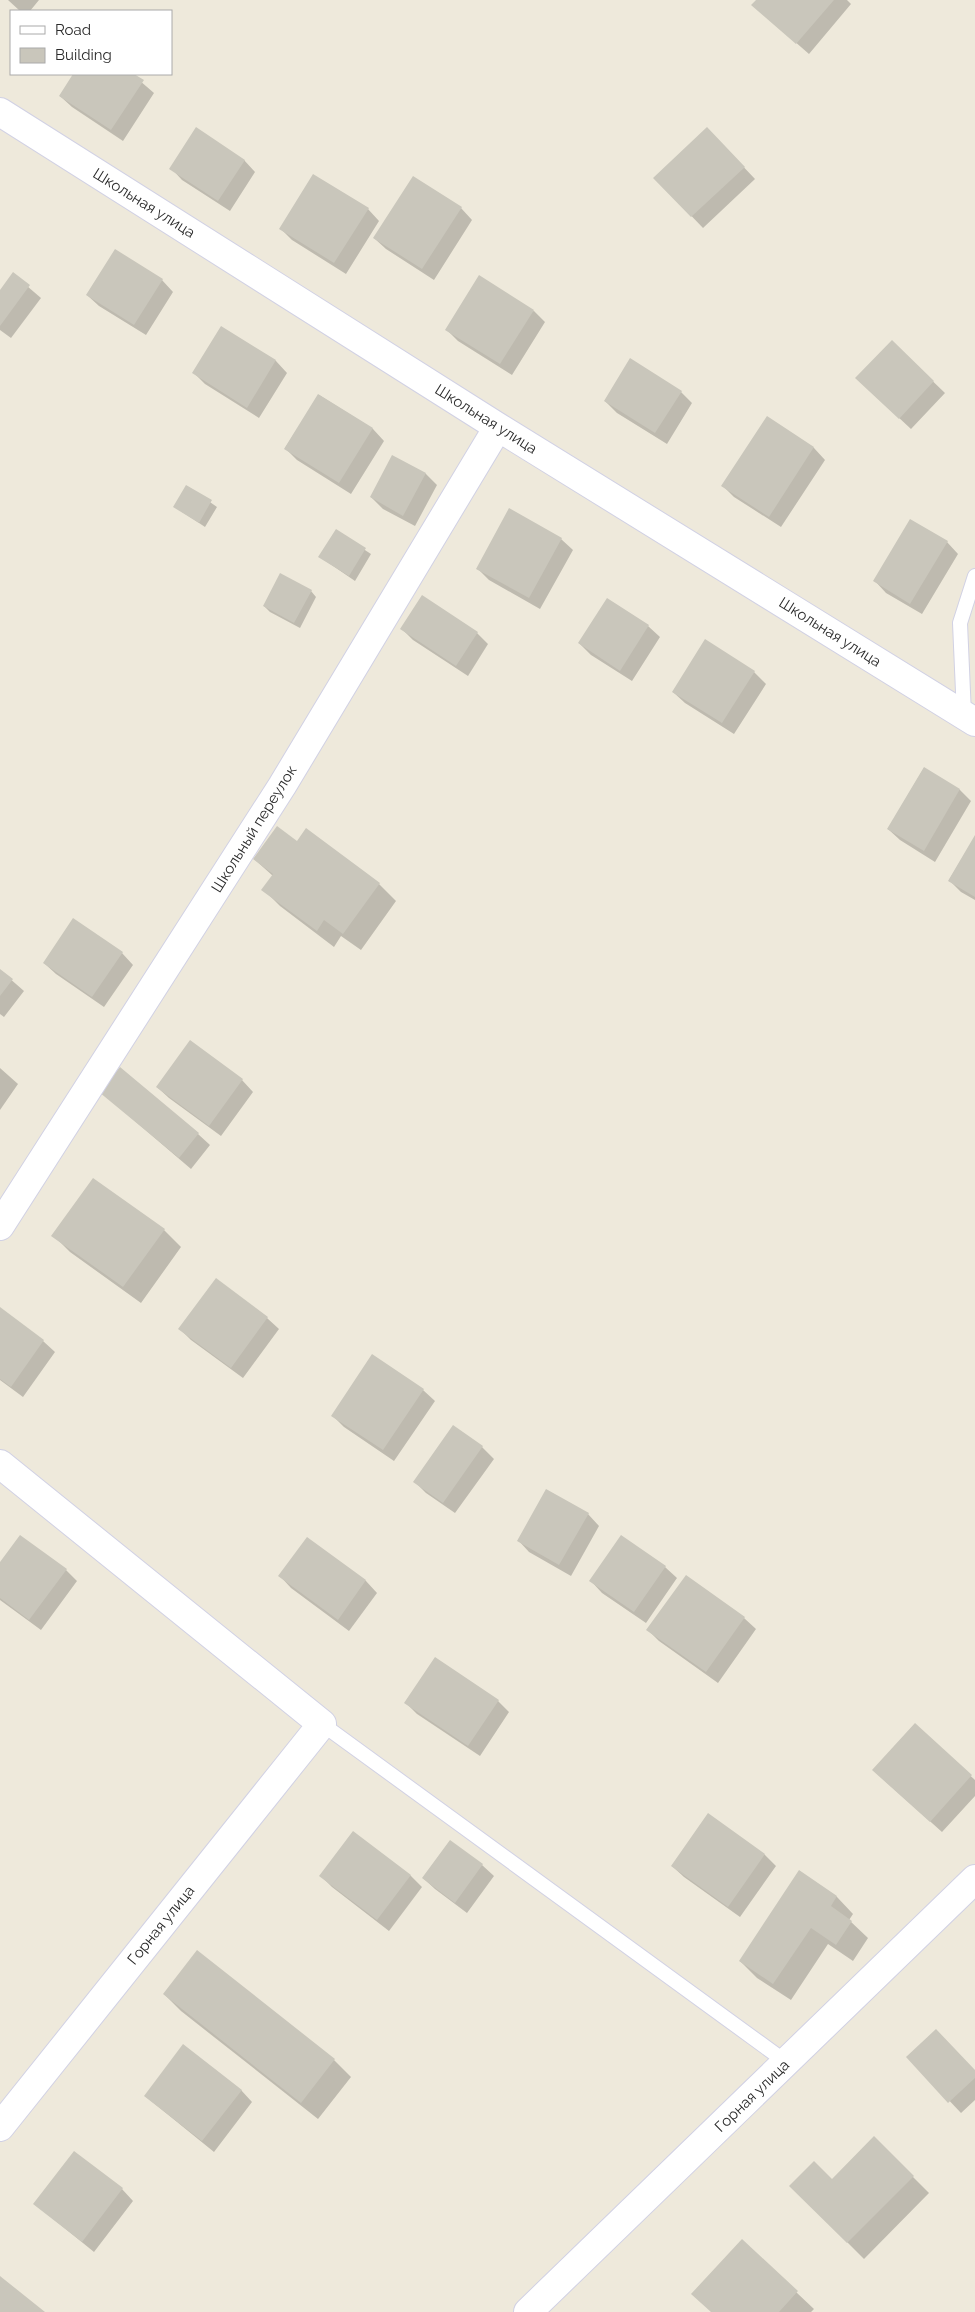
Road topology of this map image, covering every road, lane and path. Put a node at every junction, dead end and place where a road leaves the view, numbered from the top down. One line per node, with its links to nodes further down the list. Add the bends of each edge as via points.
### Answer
1 (0, 112): 2 (street, Школьная улица)
2 (498, 427): 4 (street, Школьная улица); 5 (street, Школьный переулок, via 282,786)
3 (975, 576): 4 (lane, via 960,623)
4 (970, 718)
5 (0, 1226)
6 (0, 1464): 7 (street)
7 (322, 1724): 9 (lane); 10 (street, Горная улица)
8 (975, 1879): 9 (street, Горная улица)
9 (786, 2062): 11 (street, Горная улица)
10 (0, 2127)
11 (528, 2312)

